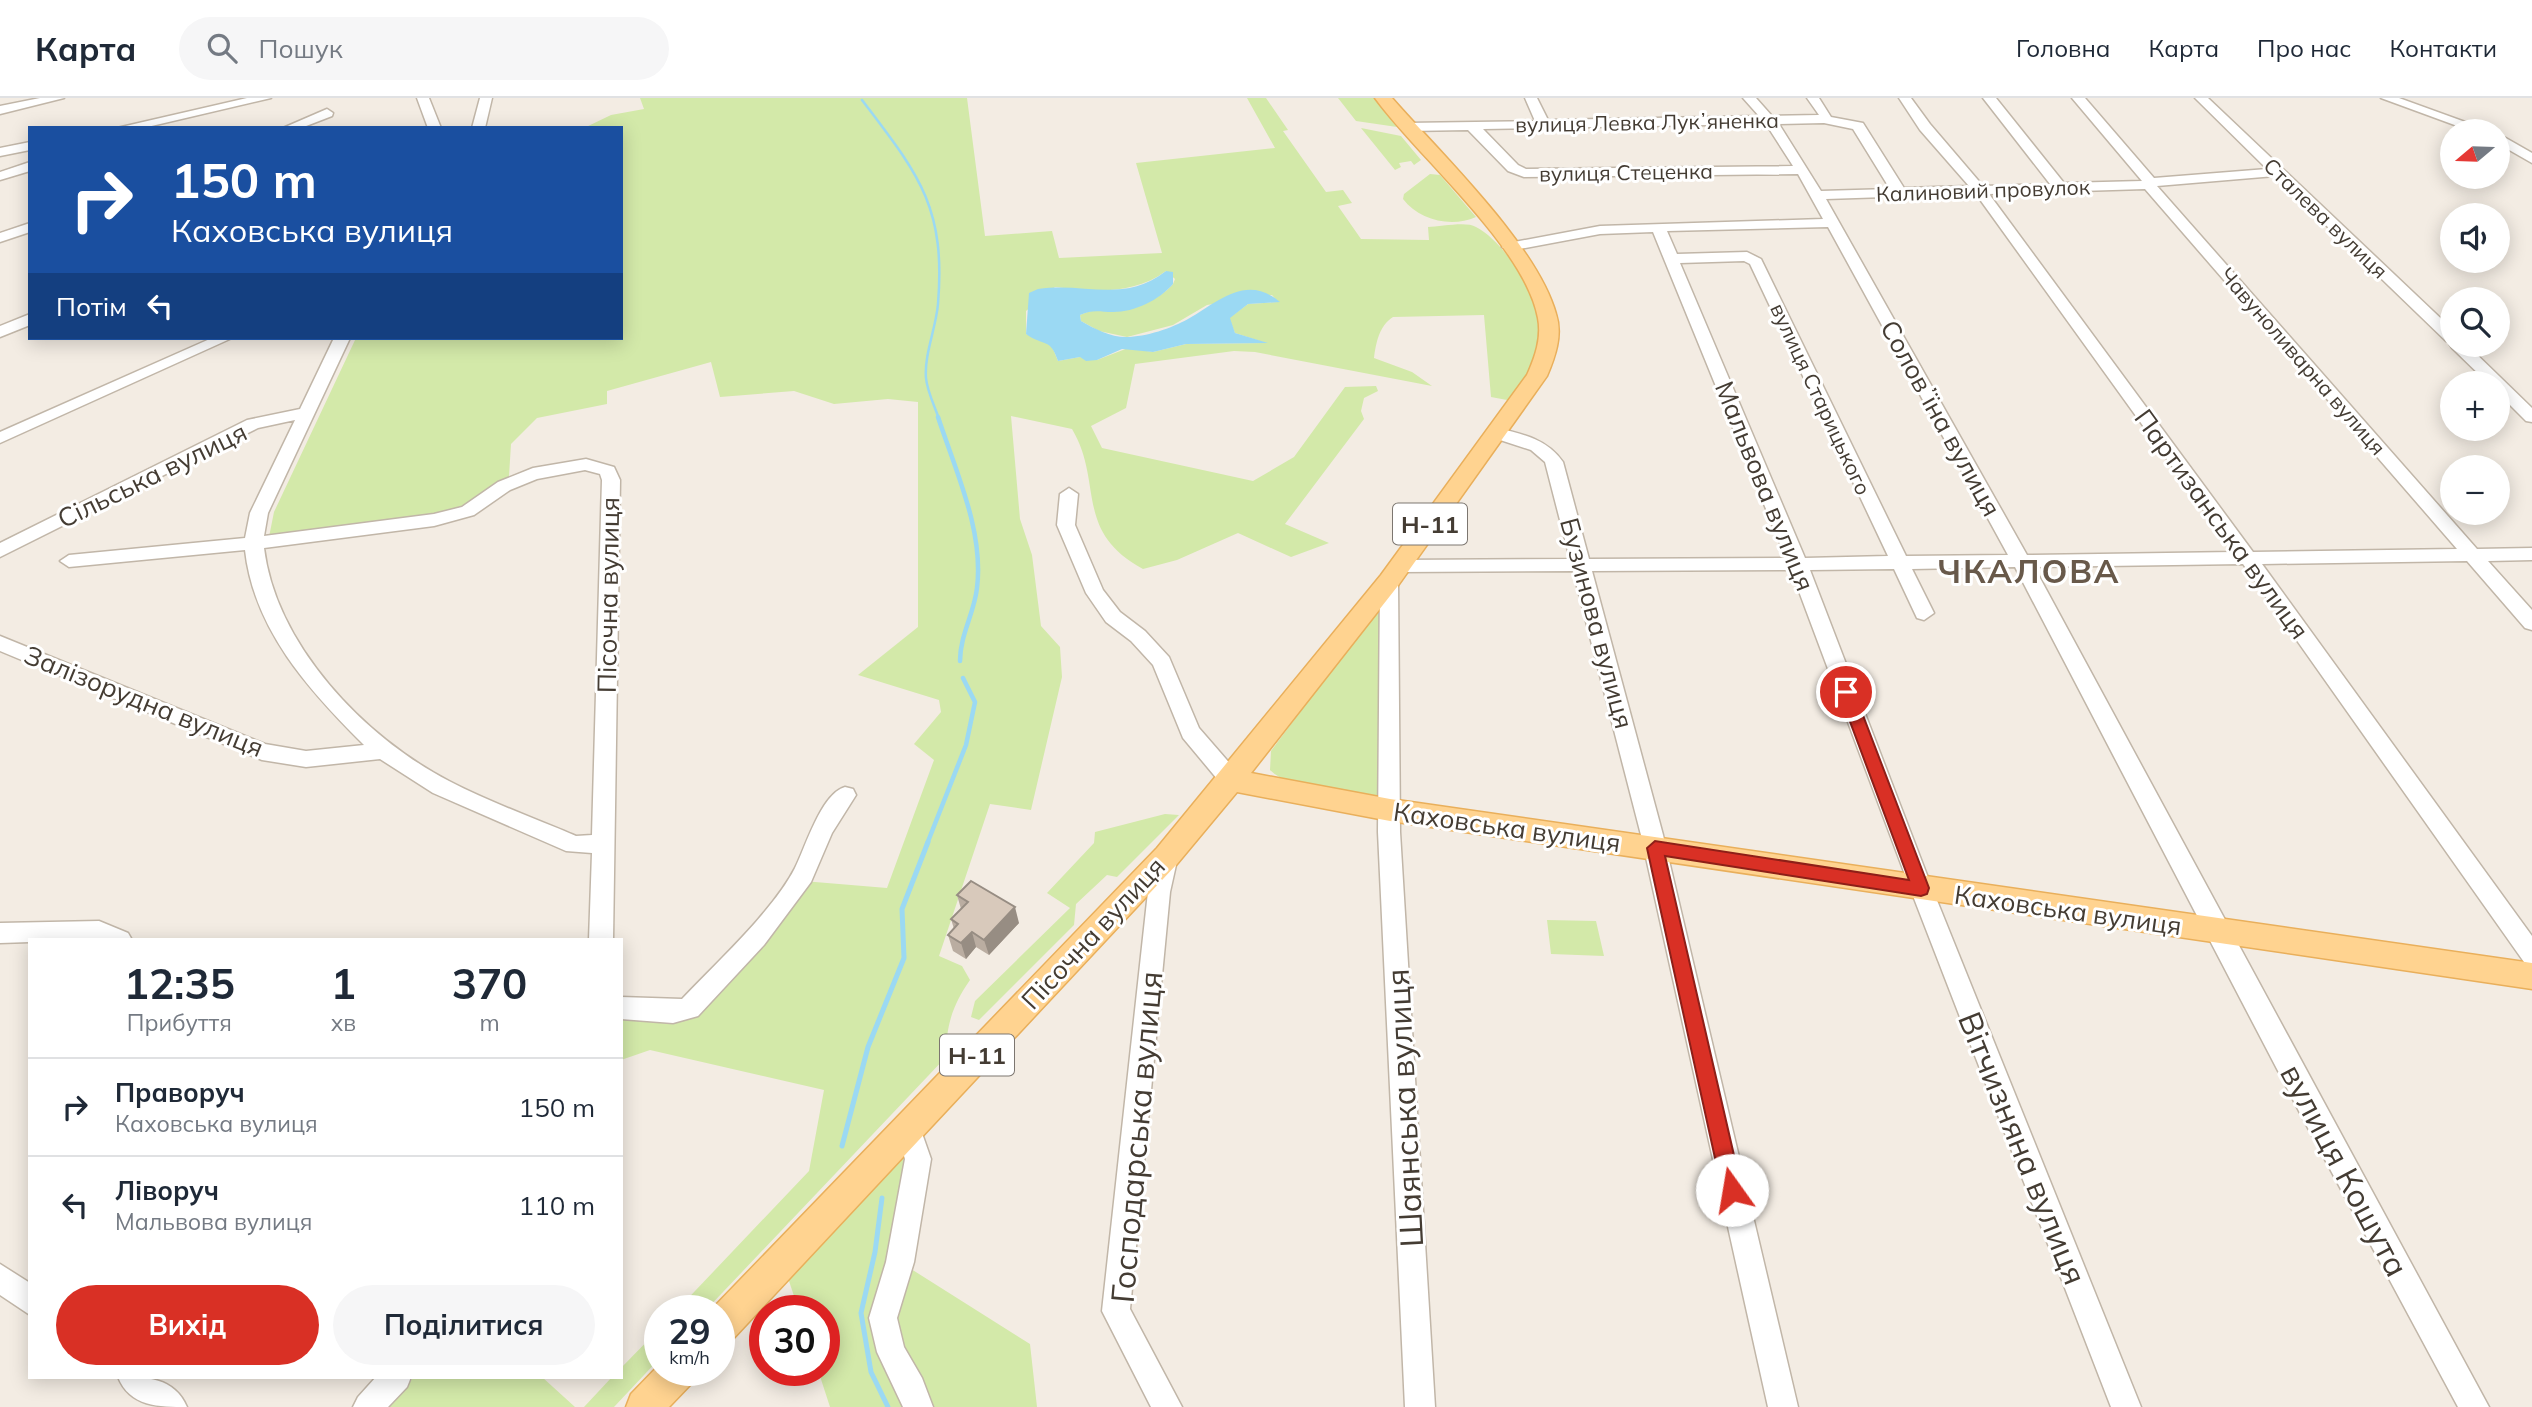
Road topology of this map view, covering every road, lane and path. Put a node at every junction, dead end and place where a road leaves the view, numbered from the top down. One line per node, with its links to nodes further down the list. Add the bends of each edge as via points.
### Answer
1 (58, 98): 15 (street)
2 (265, 98): 22 (street)
3 (323, 98): 16 (street)
4 (423, 98): 25 (street)
5 (486, 98): 26 (street)
6 (1383, 98): 27 (main road, Н-11)
7 (1531, 98): 20 (street)
8 (1749, 98): 19 (street, Соловʼїна вулиця)
9 (1813, 98): 17 (street)
10 (1905, 98): 38 (street, Партизанська вулиця)
11 (1989, 98): 37 (street)
12 (2078, 98): 36 (street, Чавуноливарна вулиця)
13 (2201, 98): 34 (street, Сталева вулиця)
14 (2387, 98): 18 (street)
15 (0, 110)
16 (327, 113): 23 (street); 24 (street)
17 (1824, 119): 19 (street, вулиця Левка Лукʼяненка); 39 (street, вулиця Левка Лукʼяненка, via 1858,125)
18 (2448, 119)
19 (1767, 120): 20 (street, вулиця Левка Лукʼяненка); 33 (street, Соловʼїна вулиця)
20 (1543, 124): 21 (street, вулиця Левка Лукʼяненка)
21 (1471, 125): 27 (street, вулиця Левка Лукʼяненка); 33 (street, вулиця Стеценка, via 1513,168 1524,173)
22 (135, 126)
23 (294, 126)
24 (330, 126)
25 (434, 126)
26 (479, 126)
27 (1407, 127): 45 (main road, Н-11)
28 (2510, 145): 31 (street)
29 (28, 146): 30 (street)
30 (0, 152)
31 (2532, 159)
32 (28, 167): 35 (street)
33 (1801, 170): 40 (street, Соловʼїна вулиця)
34 (2277, 172): 36 (street, Калиновий провулок); 48 (street, Сталева вулиця)
35 (0, 176)
36 (2150, 183): 37 (street, Калиновий провулок); 61 (street, Чавуноливарна вулиця)
37 (2060, 187): 38 (street, Калиновий провулок)
38 (1979, 188): 39 (street, Калиновий провулок); 62 (street, Партизанська вулиця)
39 (1899, 192): 40 (street, Калиновий провулок)
40 (1817, 195): 41 (street, Соловʼїна вулиця)
41 (1833, 223): 42 (street); 64 (street, Соловʼїна вулиця)
42 (1658, 227): 45 (street, via 1590,231); 46 (street, Мальвова вулиця)
43 (28, 228): 44 (street)
44 (0, 238)
45 (1509, 247): 55 (main road, Пісочна вулиця / Н-11, via 1541,295 1550,335 1538,376)
46 (1673, 259): 65 (street, вулиця Старицького, via 1746,256 1756,262); 66 (street, Мальвова вулиця)
47 (28, 320): 49 (street)
48 (2440, 327)
49 (0, 332)
50 (220, 340): 56 (street)
51 (341, 340): 53 (street)
52 (2470, 357): 54 (street)
53 (307, 412): 58 (street, via 259,513); 59 (street, Сільська вулиця, via 253,424)
54 (2532, 417)
55 (1497, 433): 67 (street, Бузинова вулиця, via 1550,454); 68 (main road, Пісочна вулиця / Н-11)
56 (0, 438)
57 (1069, 494): 73 (street, via 1066,525 1095,593 1113,617 1162,662 1190,732)
58 (254, 543): 63 (street, Пісочна вулиця); 72 (street, via 257,576 269,610 313,680); 76 (street, Пісочна вулиця, via 455,516 533,474 586,464 608,471)
59 (0, 551)
60 (2532, 554): 61 (street)
61 (2474, 556): 62 (street); 70 (street, Чавуноливарна вулиця)
62 (2248, 558): 64 (street); 84 (street, Партизанська вулиця)
63 (69, 561)
64 (2021, 561): 65 (street); 80 (street, Соловʼїна вулиця)
65 (1898, 562): 66 (street); 69 (street, вулиця Старицького)
66 (1798, 565): 67 (street); 79 (street, Мальвова вулиця)
67 (1584, 566): 68 (street); 77 (street, Бузинова вулиця)
68 (1394, 574): 73 (main road, Пісочна вулиця / Н-11); 75 (street, Шаянська вулиця)
69 (1924, 613)
70 (2532, 623)
71 (0, 643): 72 (street, Залізорудна вулиця, via 262,752 306,759)
72 (383, 751): 76 (street, via 441,787 574,845)
73 (1231, 780): 75 (main road, Каховська вулиця); 78 (main road, Пісочна вулиця / Н-11)
74 (845, 795): 86 (street, via 822,829 803,875 756,937 689,1008 673,1012)
75 (1390, 810): 77 (main road, Каховська вулиця); 99 (street, Шаянська вулиця)
76 (603, 844): 83 (street, Пісочна вулиця)
77 (1655, 848): 79 (main road, Каховська вулиця); 100 (street, Бузинова вулиця)
78 (1167, 856): 87 (main road, Пісочна вулиця / Н-11); 98 (street, Господарська вулиця, via 1159,892 1116,1311)
79 (1921, 888): 80 (main road, Каховська вулиця); 101 (street, Вітчизняна вулиця)
80 (2218, 932): 85 (main road, Каховська вулиця); 102 (street, вулиця Кошута)
81 (0, 933): 82 (street, via 99,931)
82 (115, 938)
83 (601, 938)
84 (2532, 955)
85 (2532, 976)
86 (623, 1008)
87 (908, 1128): 90 (main road, Пісочна вулиця / Н-11); 97 (street, via 918,1159 900,1262 883,1318 891,1352)
88 (0, 1278): 89 (street)
89 (28, 1299)
90 (735, 1310)
91 (135, 1379): 94 (street)
92 (395, 1379): 95 (street)
93 (664, 1386): 96 (main road)
94 (172, 1407)
95 (368, 1407)
96 (644, 1407)
97 (918, 1407)
98 (1167, 1407)
99 (1420, 1407)
100 (1783, 1407)
101 (2126, 1407)
102 (2474, 1407)

